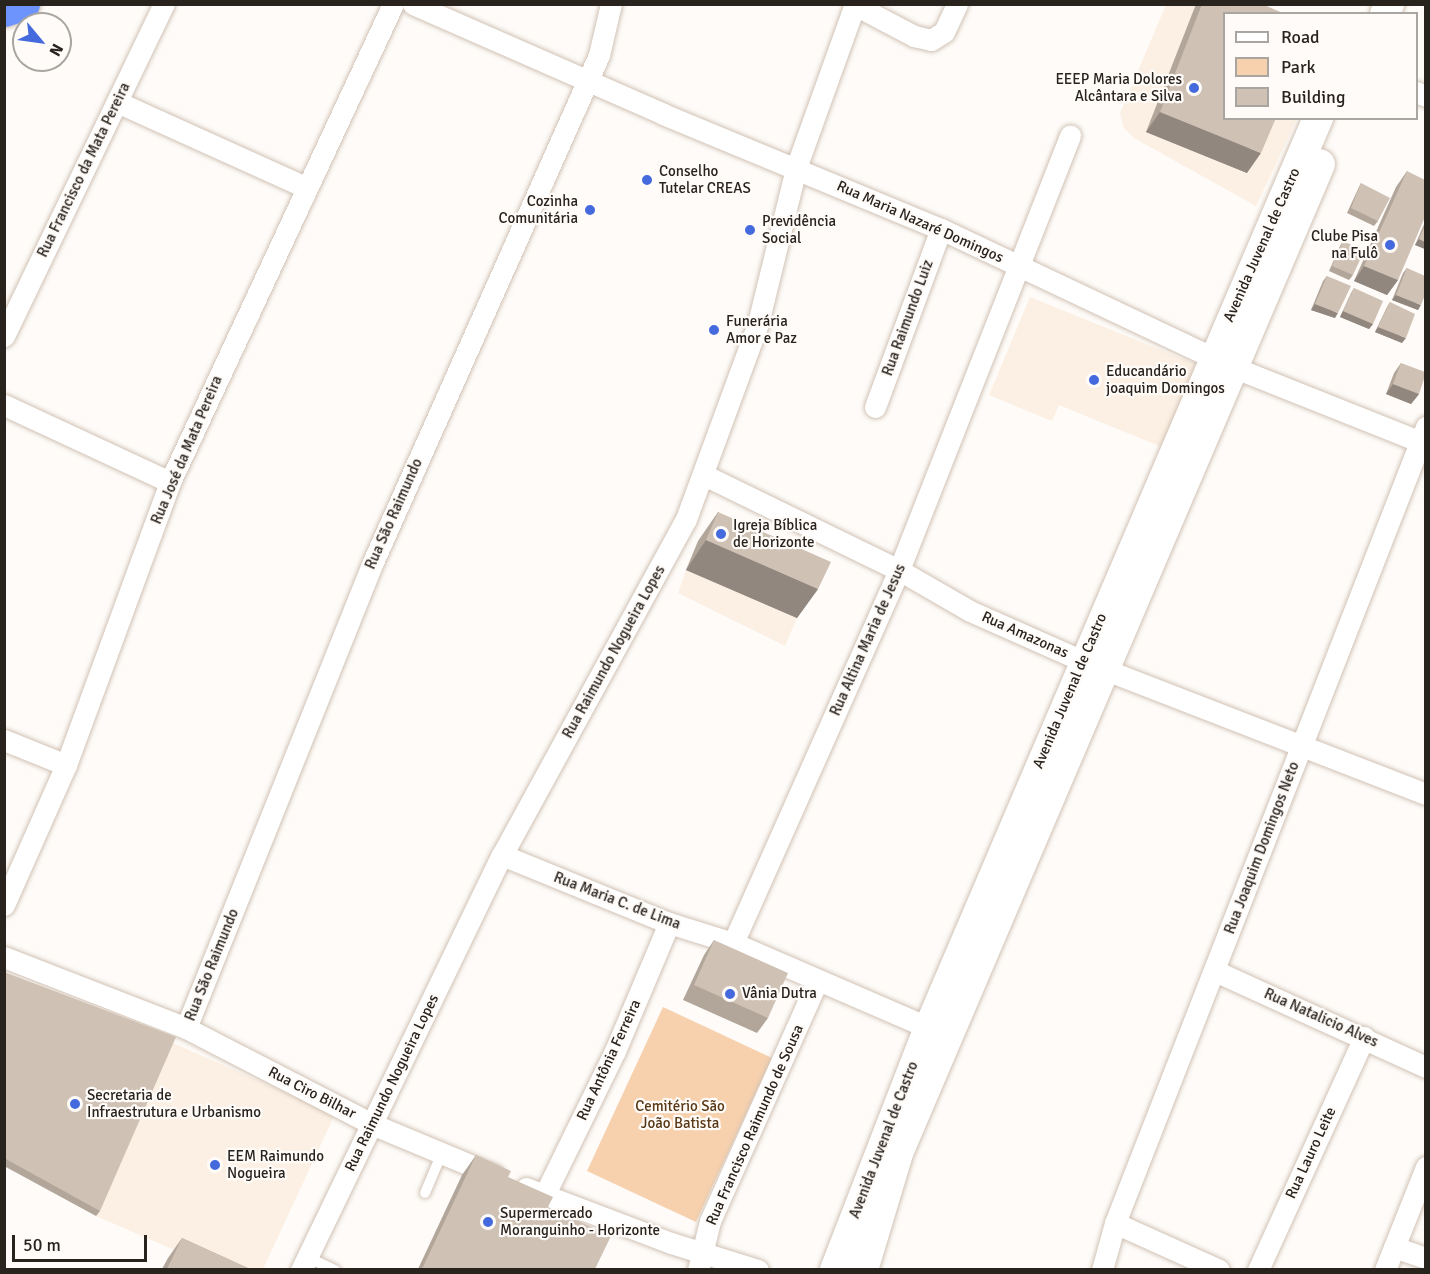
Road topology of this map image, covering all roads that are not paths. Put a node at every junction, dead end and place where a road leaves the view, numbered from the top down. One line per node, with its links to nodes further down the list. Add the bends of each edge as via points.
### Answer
1 (22, 4): 8 (highway)
2 (164, 4): 10 (street, Rua Francisco da Mata Pereira)
3 (393, 4): 15 (street, Rua José da Mata Pereira)
4 (413, 4): 9 (street, Rua Maria Nazaré Domingos)
5 (611, 4): 9 (street, Rua São Raimundo, via 599,55)
6 (957, 4): 7 (street, via 944,32 931,40 914,36)
7 (855, 5): 14 (street, Rua Raimundo Nogueira Lopes)
8 (4, 10)
9 (587, 79): 14 (street, Rua Maria Nazaré Domingos); 38 (street, Rua São Raimundo, via 373,562)
10 (117, 102): 15 (street); 18 (street, Rua Francisco da Mata Pereira)
11 (1317, 120): 19 (street, Avenida Juvenal de Castro)
12 (1338, 120): 19 (street, Avenida Juvenal de Castro)
13 (1070, 135): 17 (street, Rua Altina Maria de Jesus)
14 (796, 168): 16 (street, Rua Maria Nazaré Domingos); 23 (street, Rua Raimundo Nogueira Lopes, via 758,323)
15 (305, 188): 24 (street, Rua José da Mata Pereira)
16 (941, 229): 17 (street, Rua Maria Nazaré Domingos); 21 (street, Rua Raimundo Luiz)
17 (1017, 265): 19 (street, Rua Maria Nazaré Domingos); 25 (street, Rua Altina Maria de Jesus)
18 (4, 336)
19 (1224, 363): 22 (street, Rua Maria Nazaré Domingos); 26 (street, Avenida Juvenal de Castro)
20 (4, 405): 24 (street)
21 (875, 406)
22 (1424, 438): 28 (street, Rua Joaquim Domingos Neto)
23 (704, 475): 25 (street, Rua Amazonas); 31 (street, Rua Raimundo Nogueira Lopes, via 678,539)
24 (170, 482): 29 (street, Rua José da Mata Pereira)
25 (899, 570): 26 (street, Rua Amazonas, via 970,611); 34 (street, Rua Altina Maria de Jesus)
26 (1094, 665): 28 (street, Rua Amazonas); 39 (street, Avenida Juvenal de Castro); 55 (street, Avenida Juvenal de Castro, via 898,1153)
27 (4, 740): 29 (street)
28 (1301, 743): 30 (street, Rua Amazonas); 36 (street, Rua Joaquim Domingos Neto)
29 (66, 765): 32 (street, Rua José da Mata Pereira)
30 (1425, 794)
31 (502, 855): 33 (street, Rua Maria C. de Lima); 42 (street, Rua Raimundo Nogueira Lopes)
32 (4, 905)
33 (669, 923): 34 (street, Rua Maria C. de Lima); 46 (street, Rua Antônia Ferreira, via 615,1051)
34 (733, 943): 37 (street)
35 (4, 957): 38 (street, Rua Ciro Bilhar)
36 (1215, 971): 40 (street, Rua Natalicio Alves); 47 (street, Rua Joaquim Domingos Neto)
37 (817, 982): 39 (street); 50 (street, Rua Francisco Raimundo de Sousa, via 710,1221)
38 (186, 1028): 42 (street, Rua Ciro Bilhar)
39 (929, 1028): 54 (street, Avenida Juvenal de Castro)
40 (1364, 1037): 41 (street, Rua Natalicio Alves); 58 (street, Rua Lauro Leite)
41 (1425, 1067)
42 (372, 1124): 43 (street, Rua Ciro Bilhar); 51 (street, Rua Raimundo Nogueira Lopes)
43 (442, 1153): 45 (lane); 46 (street, Rua Ciro Bilhar)
44 (1425, 1167): 48 (street)
45 (425, 1193)
46 (544, 1196): 50 (street, Rua Ciro Bilhar)
47 (1115, 1223): 56 (street, Rua Joaquim Domingos Neto); 57 (street)
48 (1394, 1248): 49 (street); 59 (street)
49 (1425, 1258)
50 (701, 1262): 53 (street, Rua Ciro Bilhar)
51 (304, 1263): 52 (lane)
52 (335, 1269)
53 (758, 1269)
54 (835, 1269)
55 (863, 1269)
56 (1102, 1269)
57 (1219, 1269)
58 (1258, 1269)
59 (1385, 1269)

